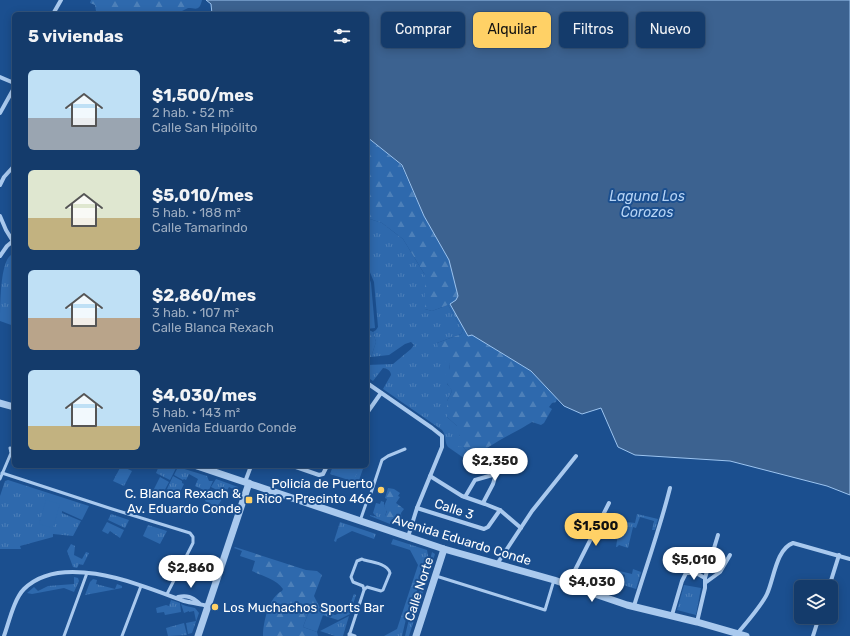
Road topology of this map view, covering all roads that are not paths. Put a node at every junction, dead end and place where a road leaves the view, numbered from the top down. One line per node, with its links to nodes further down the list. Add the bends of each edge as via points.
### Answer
1 (61, 0): 2 (street)
2 (54, 12)
3 (0, 76): 4 (street)
4 (12, 82)
5 (12, 92): 6 (street)
6 (0, 113)
7 (12, 168): 8 (street)
8 (0, 185)
9 (0, 216): 10 (street)
10 (12, 238)
11 (12, 243): 12 (street)
12 (0, 256)
13 (369, 384): 14 (street)
14 (381, 393): 17 (street); 30 (street, via 442,436 442,447)
15 (0, 403): 16 (street)
16 (12, 406)
17 (369, 410)
18 (10, 448): 21 (lane)
19 (12, 448): 21 (lane)
20 (405, 449): 39 (lane, via 382,460)
21 (10, 453): 28 (lane)
22 (576, 456): 40 (street)
23 (516, 457): 29 (street)
24 (203, 468): 32 (street, Avenida Eduardo Conde)
25 (251, 468): 32 (street)
26 (299, 468): 27 (street, via 319,475 323,474)
27 (325, 468)
28 (2, 473): 31 (lane); 56 (lane, via 190,533 193,543)
29 (496, 474): 34 (street, via 475,480); 35 (street)
30 (430, 476): 34 (street); 37 (street)
31 (0, 479)
32 (247, 483): 39 (street, Avenida Eduardo Conde); 57 (street)
33 (670, 488): 58 (street)
34 (465, 497): 35 (street)
35 (484, 503): 38 (street)
36 (609, 503): 53 (street)
37 (417, 508): 38 (street, Calle 3, via 484,529); 42 (street)
38 (500, 510): 40 (street)
39 (360, 521): 42 (street, Avenida Eduardo Conde)
40 (521, 528): 47 (street)
41 (718, 535): 52 (street)
42 (408, 537): 43 (street, Avenida Eduardo Conde)
43 (444, 549): 47 (street, Avenida Eduardo Conde); 49 (street, Calle Norte)
44 (730, 555): 52 (street, via 720,572)
45 (839, 556): 46 (street); 51 (street); 62 (street, via 793,543 786,547 779,558 767,595)
46 (850, 559)
47 (498, 564): 50 (street, Avenida Eduardo Conde)
48 (87, 573): 54 (street); 64 (street, via 55,574 38,579 24,589); 65 (lane)
49 (435, 576): 50 (lane, via 545,610); 69 (street, Calle Norte)
50 (554, 580): 53 (street, Avenida Eduardo Conde)
51 (831, 580)
52 (705, 581): 59 (street, via 696,573 686,573); 60 (street)
53 (568, 584): 58 (street, Avenida Eduardo Conde)
54 (141, 586): 56 (street); 66 (lane)
55 (363, 588): 55 (lane, via 383,590 390,573 388,568 359,560 351,577 353,582); 63 (lane)
56 (167, 594): 57 (street, via 189,597)
57 (208, 606): 67 (street)
58 (634, 606): 59 (street, Avenida Eduardo Conde)
59 (672, 615): 60 (street, Avenida Eduardo Conde)
60 (697, 622): 62 (street, Avenida Eduardo Conde)
61 (817, 624): 71 (street)
62 (738, 634): 70 (street, Avenida Eduardo Conde)
63 (349, 635): 68 (lane)
64 (4, 636)
65 (64, 636)
66 (122, 636)
67 (198, 636)
68 (355, 636)
69 (416, 636)
70 (746, 636)
71 (813, 636)

